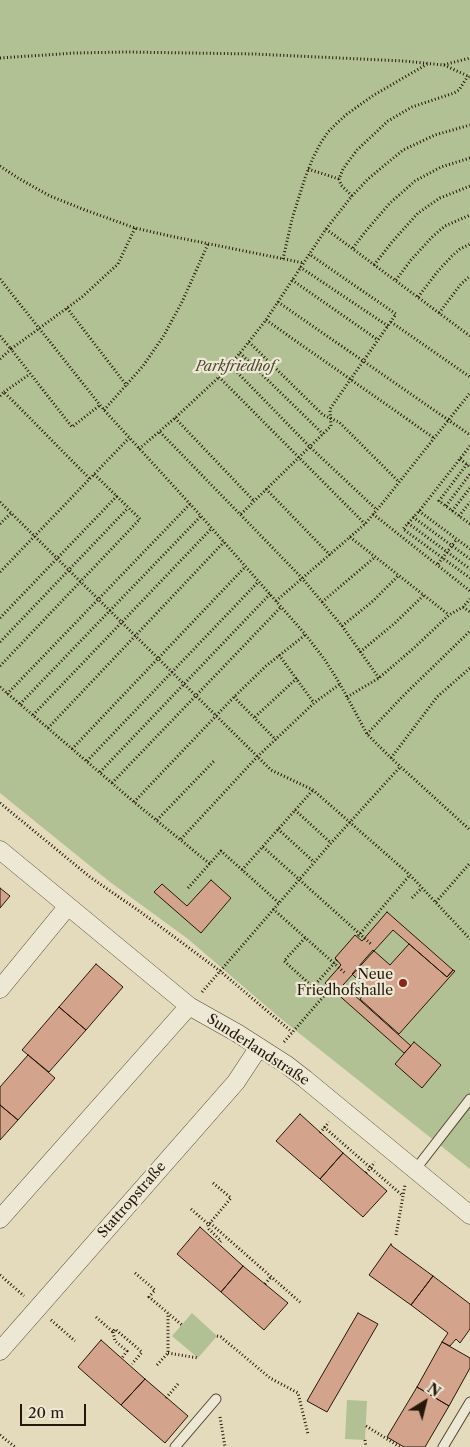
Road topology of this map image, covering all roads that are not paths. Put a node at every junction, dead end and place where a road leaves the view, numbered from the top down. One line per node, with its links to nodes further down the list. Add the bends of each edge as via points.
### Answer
1 (0, 850): 2 (street, Sunderlandstraße)
2 (68, 906): 3 (street); 4 (street, Sunderlandstraße)
3 (0, 989)
4 (189, 1006): 5 (street, Sunderlandstraße); 9 (street)
5 (266, 1051): 7 (street, Sunderlandstraße, via 305,1078); 10 (street, Stattropstraße)
6 (470, 1099): 7 (lane)
7 (415, 1170): 8 (street, Sunderlandstraße)
8 (470, 1215)
9 (0, 1219)
10 (0, 1350)
11 (216, 1399): 13 (lane)
12 (470, 1402): 14 (lane)
13 (175, 1447)
14 (443, 1447)

